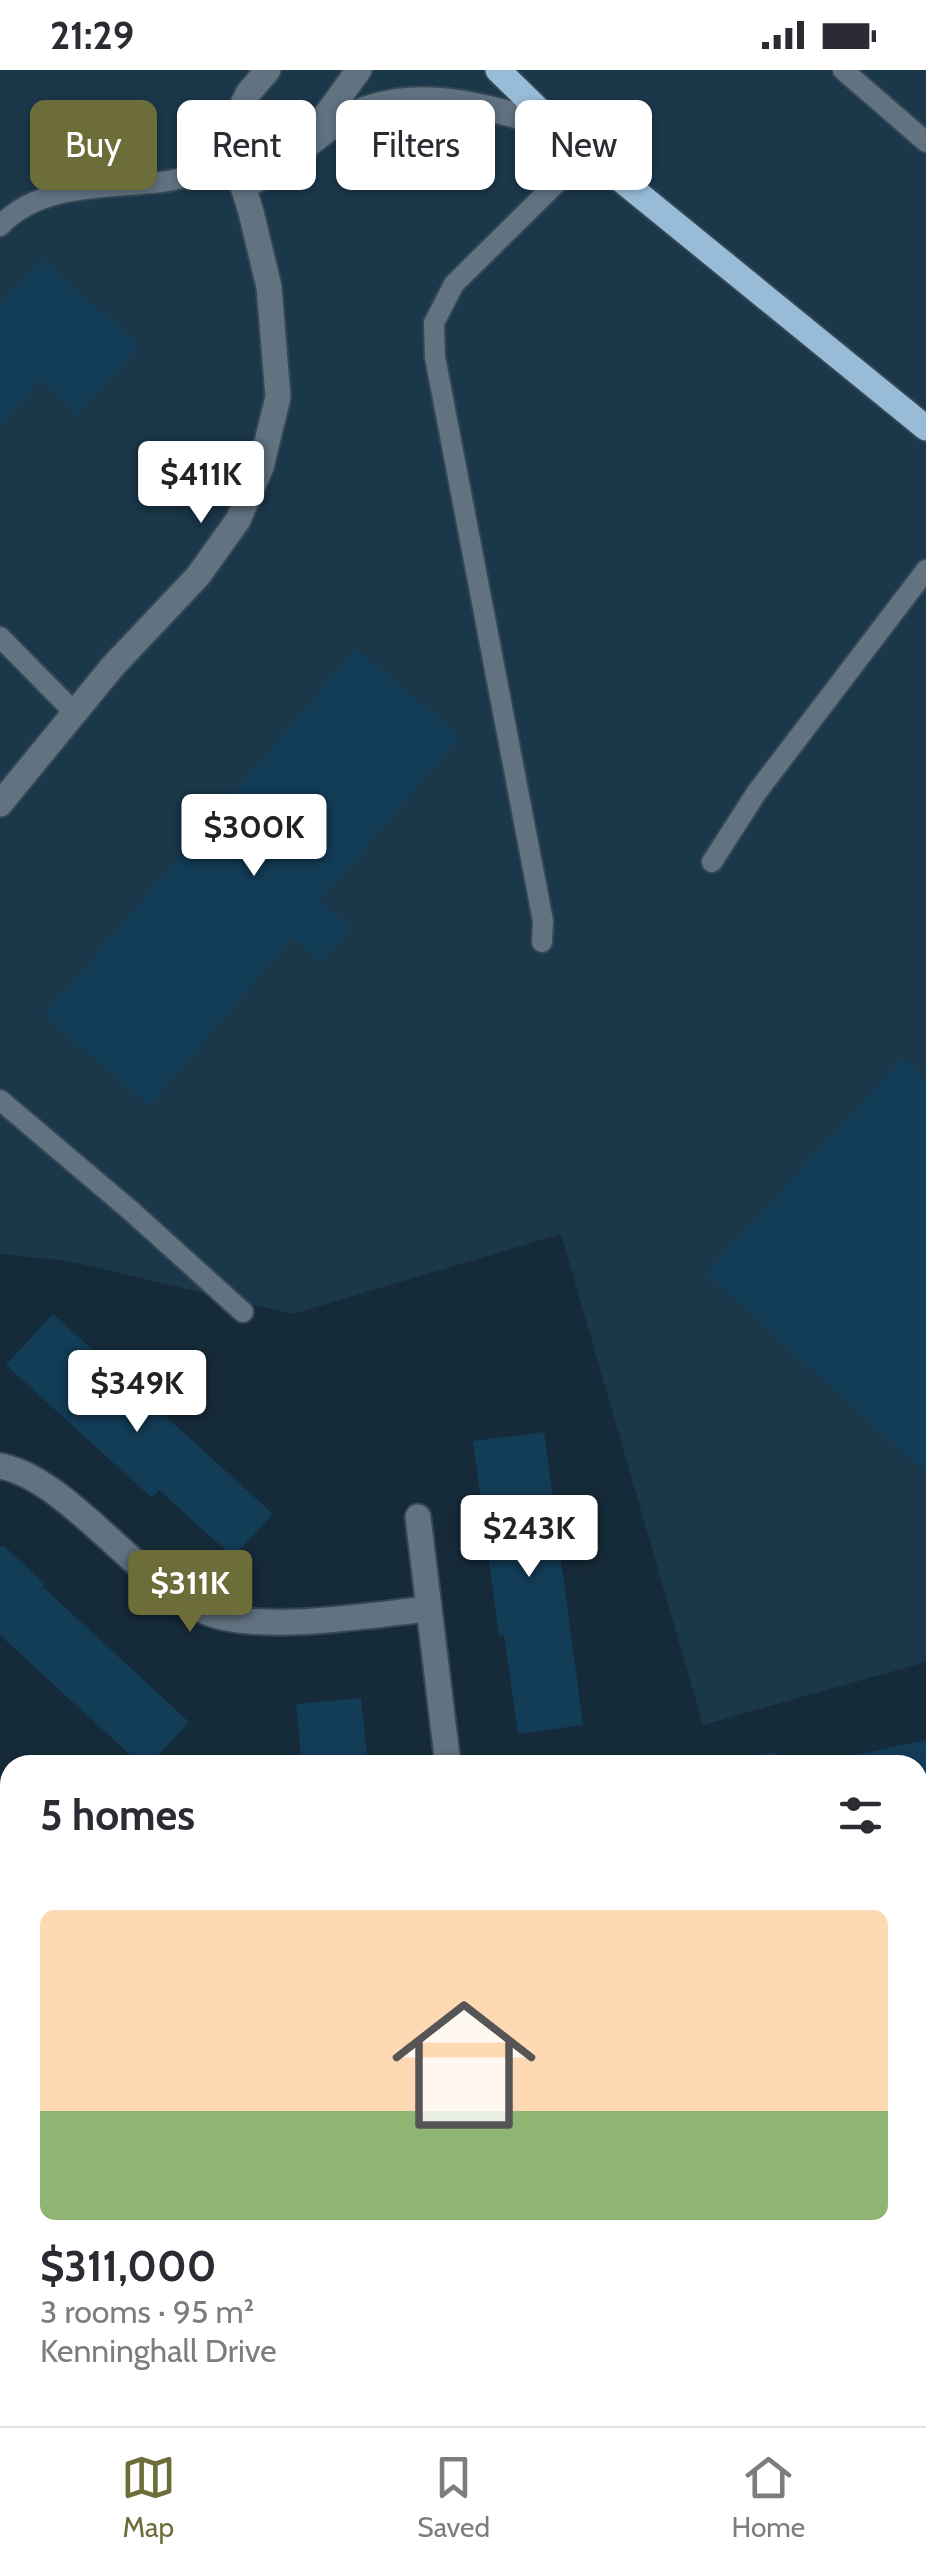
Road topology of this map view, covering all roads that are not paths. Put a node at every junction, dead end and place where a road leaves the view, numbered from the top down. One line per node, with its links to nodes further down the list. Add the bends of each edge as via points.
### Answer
1 (268, 70): 5 (street)
2 (359, 70): 8 (street)
3 (498, 70): 6 (main road)
4 (843, 70): 10 (lane)
5 (245, 100)
6 (529, 100)
7 (515, 116): 9 (street, via 416,98 340,121)
8 (316, 126)
9 (316, 140)
10 (926, 142)
11 (177, 181): 15 (lane, via 52,194 14,211)
12 (244, 190): 19 (street, via 268,287 278,396 260,466 238,520 198,576)
13 (549, 190): 22 (lane, via 454,284 434,324 434,357)
14 (635, 190): 16 (main road)
15 (0, 226)
16 (926, 428)
17 (926, 570): 21 (lane, via 757,792)
18 (0, 637): 19 (lane)
19 (74, 712): 20 (street)
20 (0, 804)
21 (712, 862)
22 (542, 942)
23 (0, 1100): 24 (lane)
24 (243, 1312)
25 (0, 1466): 27 (street, via 51,1491 165,1587 204,1611 292,1620)
26 (418, 1516): 27 (street)
27 (428, 1609): 28 (street)
28 (447, 1755)

